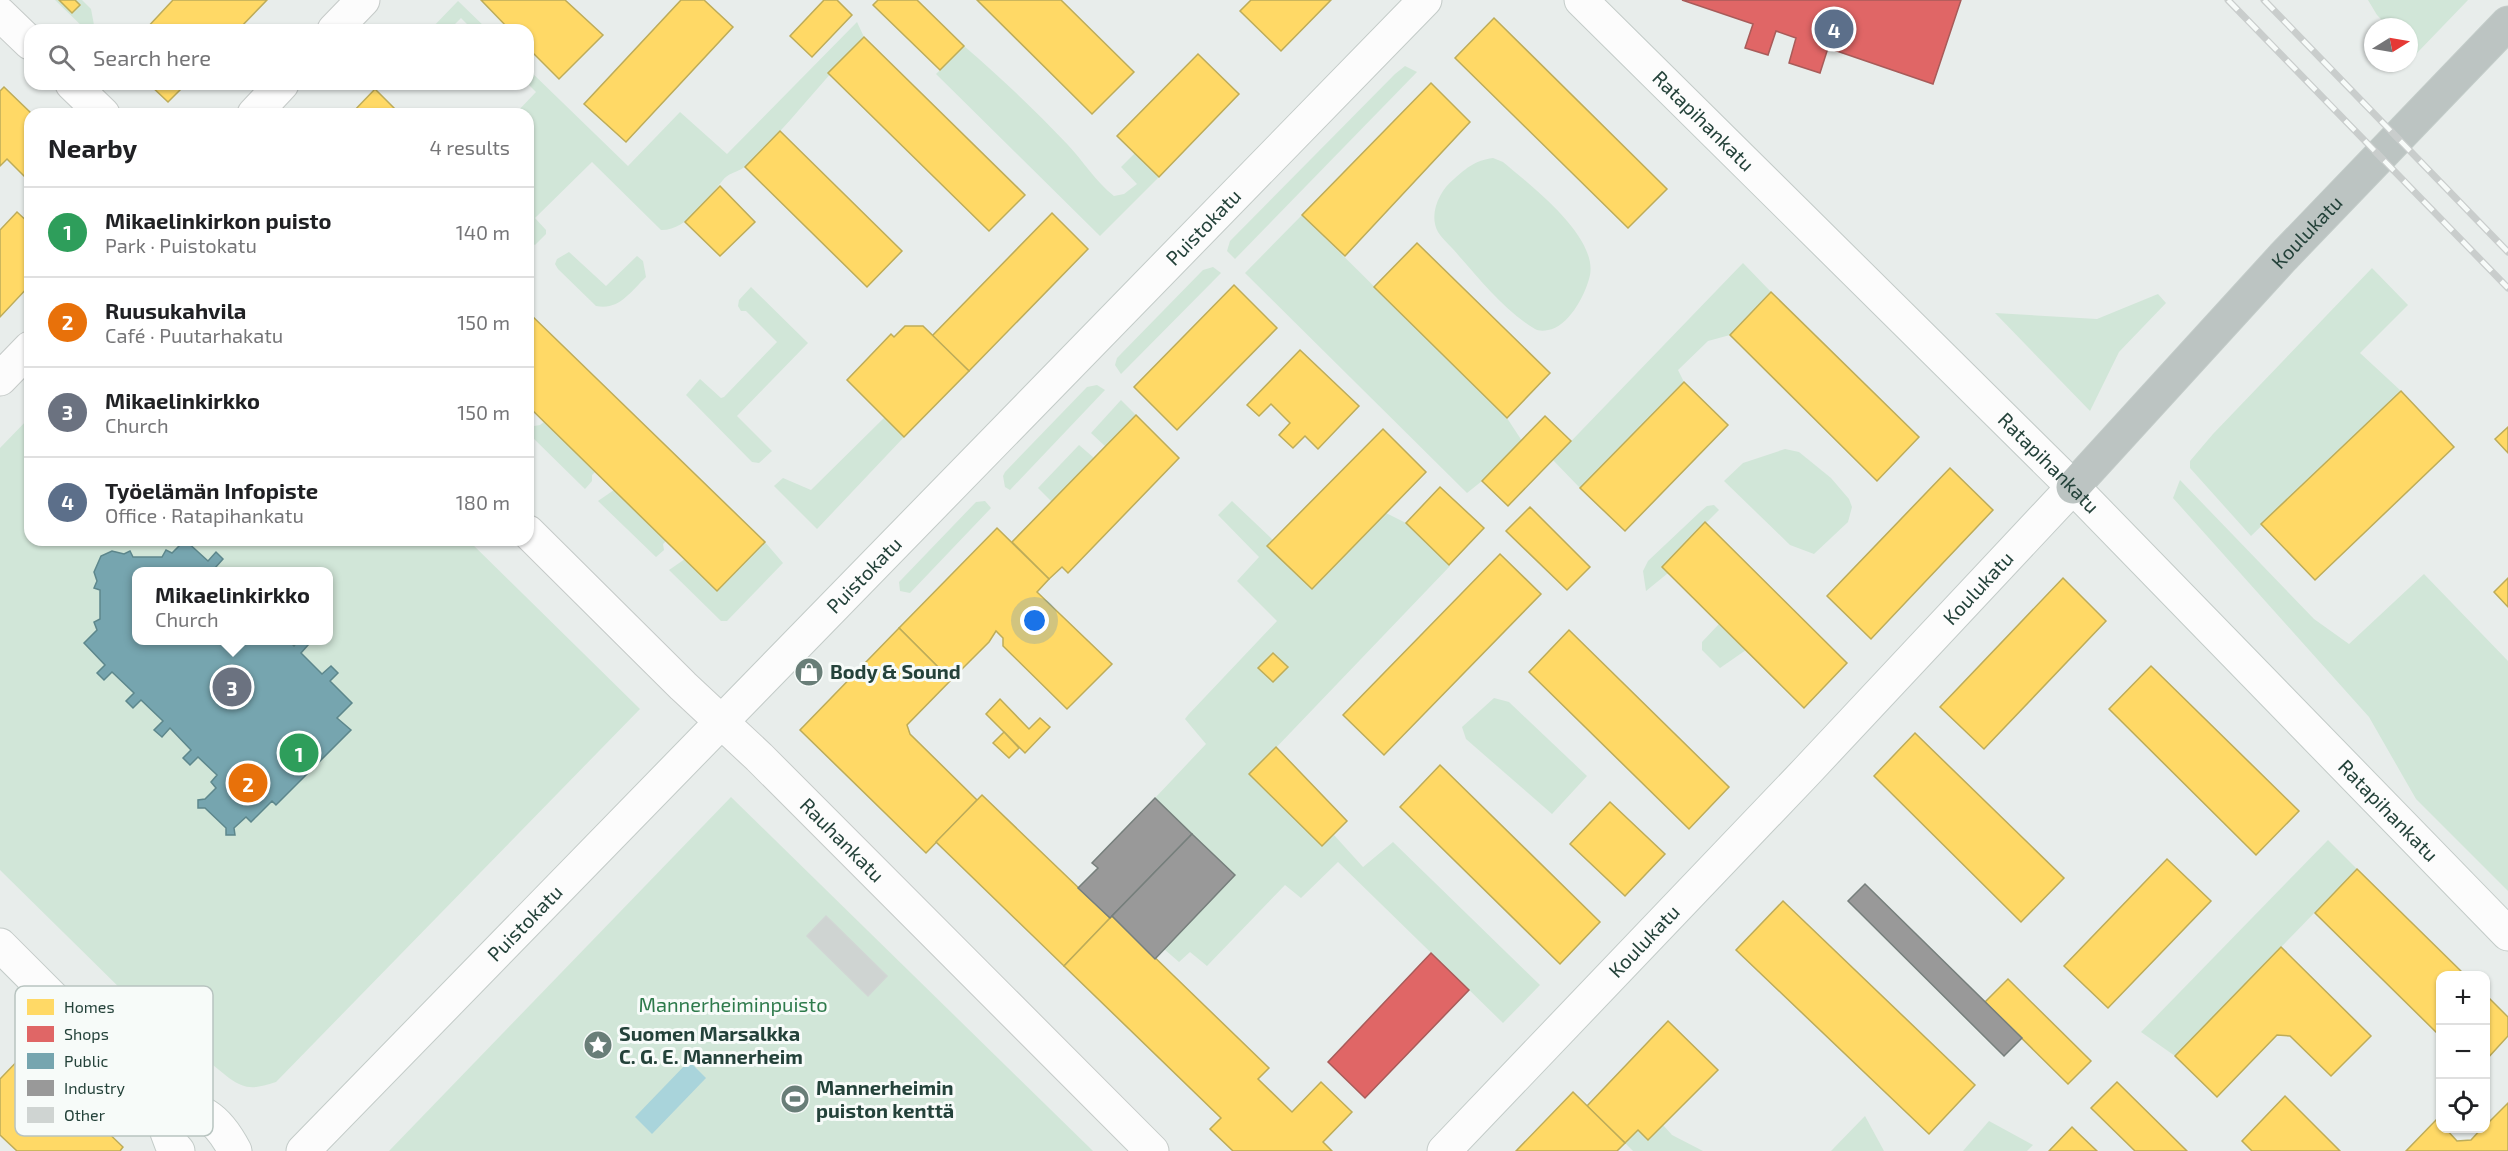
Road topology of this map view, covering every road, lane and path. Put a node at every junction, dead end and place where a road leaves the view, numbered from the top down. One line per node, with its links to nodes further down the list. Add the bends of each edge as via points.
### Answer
1 (363, 0): 6 (main road)
2 (1425, 0): 16 (main road, Puistokatu)
3 (1581, 0): 14 (main road, Ratapihankatu)
4 (0, 14): 7 (main road)
5 (2508, 23): 14 (highway, Koulukatu, via 2283,257)
6 (340, 24)
7 (24, 37)
8 (78, 90): 10 (main road)
9 (276, 90): 11 (main road)
10 (97, 108)
11 (260, 108)
12 (24, 354): 13 (main road)
13 (0, 379)
14 (2073, 487): 17 (main road, Ratapihankatu); 26 (main road, Koulukatu)
15 (534, 538): 16 (main road, Rauhankatu)
16 (722, 722): 24 (main road, Puistokatu); 25 (main road, Rauhankatu)
17 (2508, 934)
18 (0, 945): 19 (main road)
19 (41, 986)
20 (213, 1121): 23 (main road, via 225,1131)
21 (168, 1136): 22 (main road)
22 (178, 1151)
23 (235, 1151)
24 (303, 1151)
25 (1152, 1151)
26 (1444, 1151)

